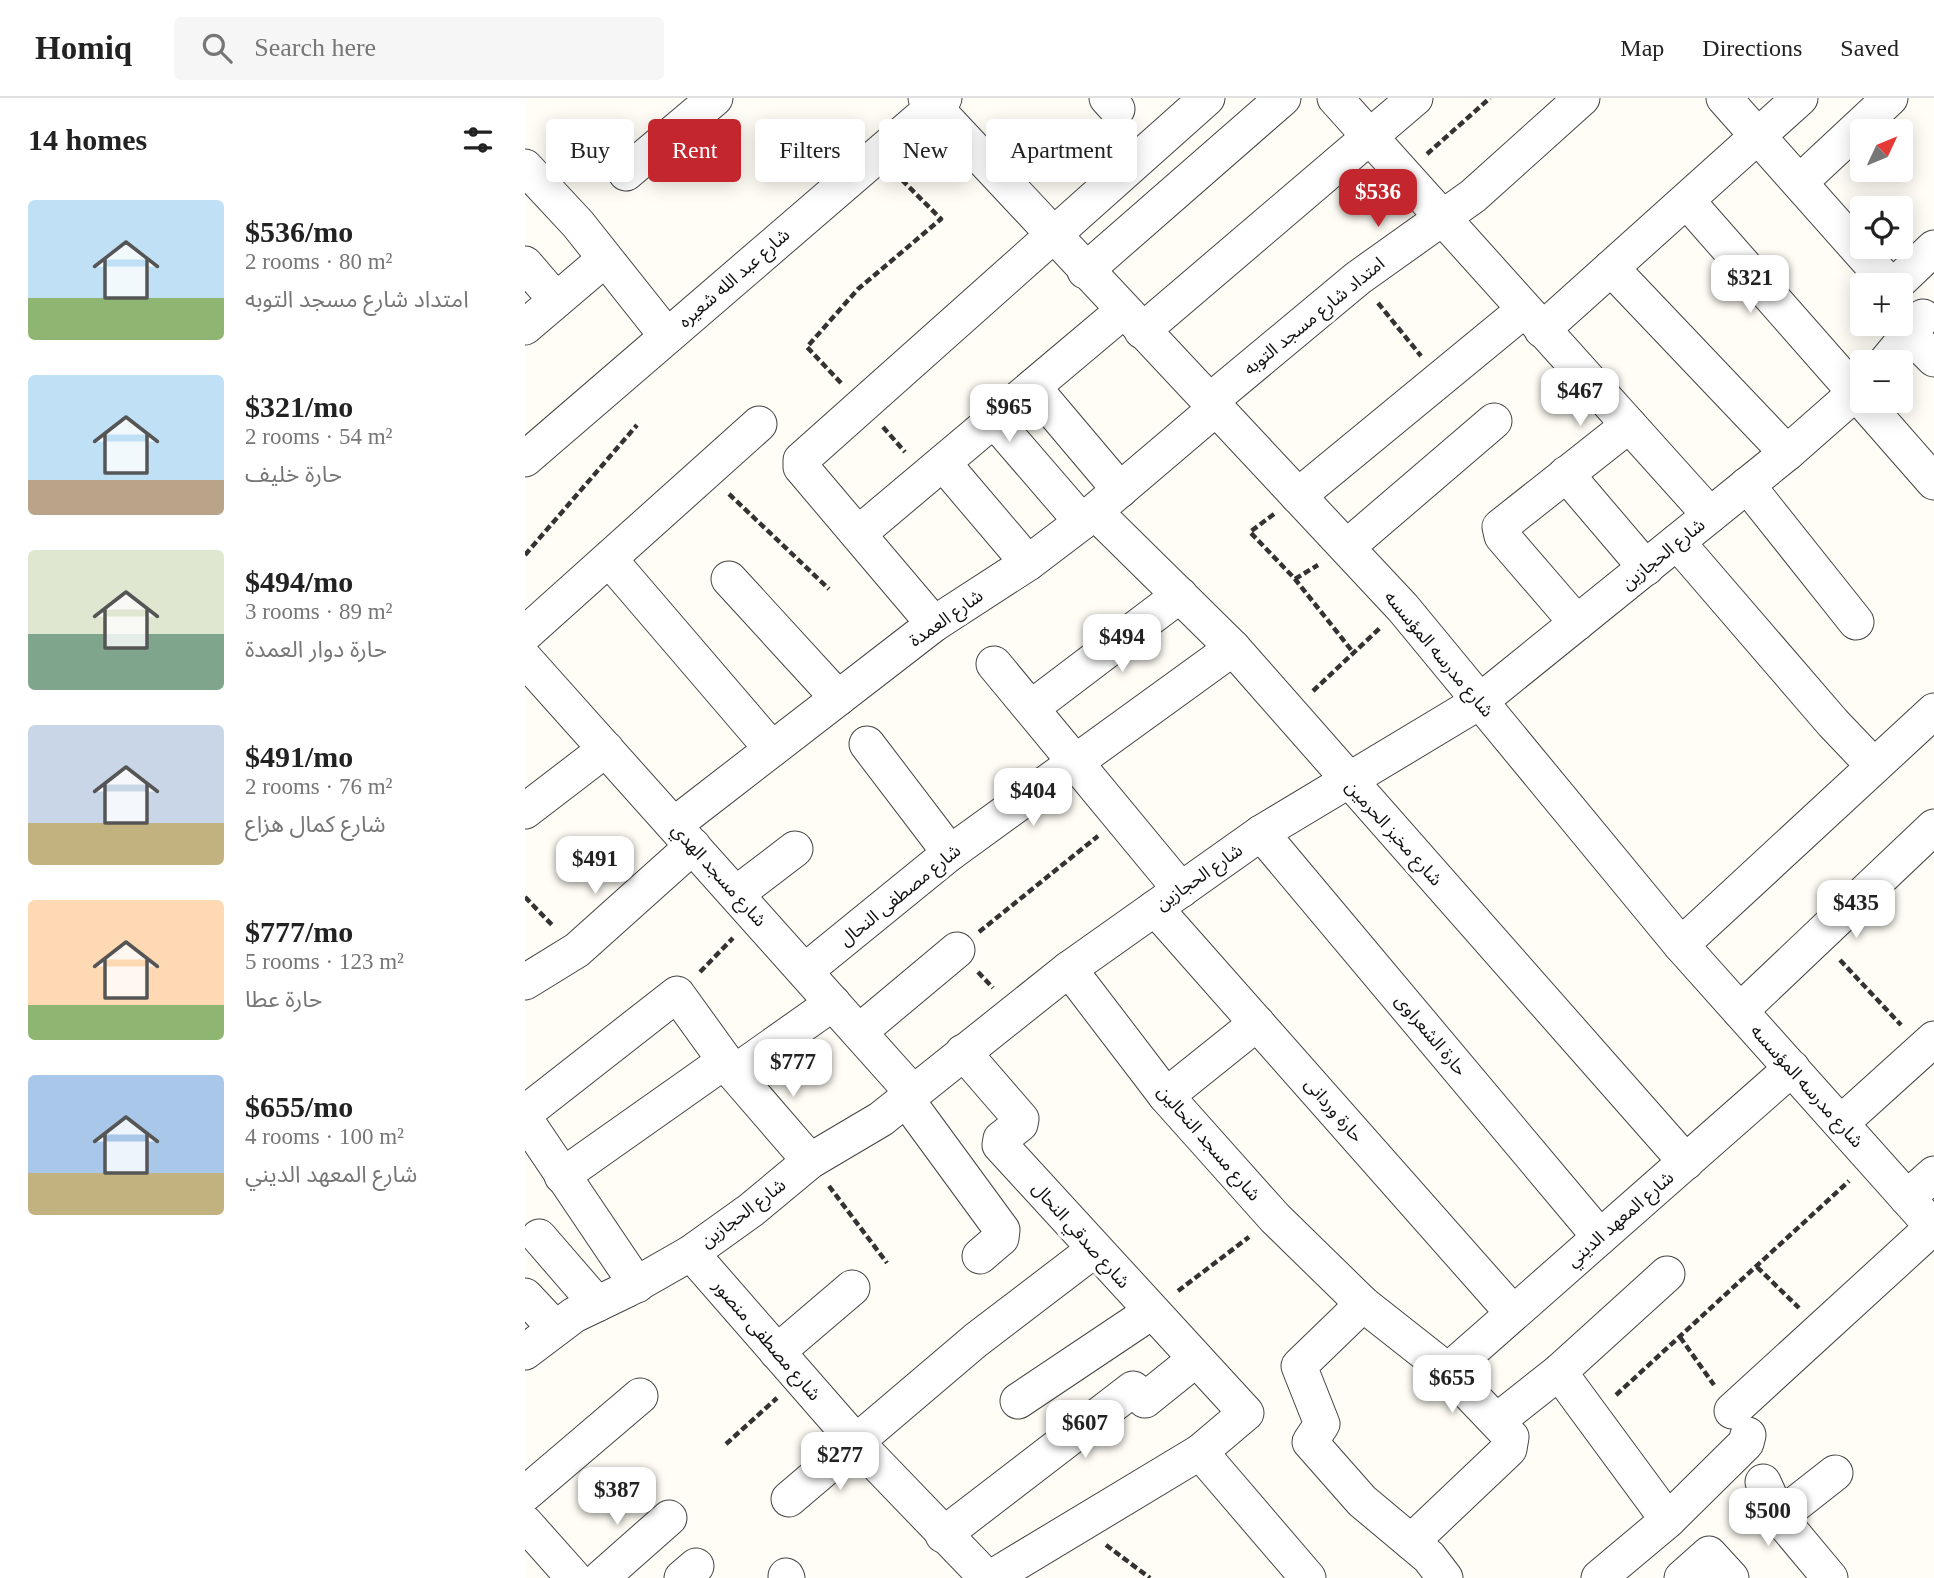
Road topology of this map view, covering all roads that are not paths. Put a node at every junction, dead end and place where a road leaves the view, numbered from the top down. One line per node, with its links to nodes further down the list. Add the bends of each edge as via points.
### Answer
1 (715, 98): 13 (street)
2 (1207, 98): 18 (street)
3 (1283, 98): 23 (street)
4 (1335, 98): 12 (street)
5 (1415, 98): 12 (street)
6 (1582, 98): 17 (street, امتداد شارع مسجد التوبه)
7 (1724, 98): 11 (street)
8 (1800, 98): 11 (street)
9 (1889, 98): 15 (street)
10 (934, 101): 18 (street, شارع مدرسه المؤسسه); 31 (street, شارع عبد الله شعيره)
11 (1759, 136): 15 (street); 16 (street)
12 (1371, 137): 17 (street); 29 (street)
13 (634, 166)
14 (525, 167): 20 (street)
15 (1800, 183): 24 (street)
16 (1687, 201): 22 (street); 34 (street)
17 (1442, 219): 28 (street); 37 (street, امتداد شارع مسجد التوبه, via 1357,278)
18 (1051, 234): 23 (street, شارع مدرسه المؤسسه); 52 (street, via 803,458 801,467)
19 (1934, 248): 25 (street)
20 (605, 258): 26 (street); 31 (street)
21 (525, 264): 26 (street)
22 (1611, 268): 28 (street); 43 (street)
23 (1085, 271): 29 (street, شارع مدرسه المؤسسه)
24 (1879, 273)
25 (1908, 273)
26 (556, 300): 30 (street)
27 (1916, 317): 32 (street); 33 (street)
28 (1533, 320): 42 (street); 49 (street, via 1441,380)
29 (1133, 321): 35 (street); 37 (street, شارع مدرسه المؤسسه)
30 (525, 327)
31 (667, 336): 44 (street, شارع عبد الله شعيره)
32 (1894, 350)
33 (1934, 359)
34 (1850, 383)
35 (1033, 387): 39 (street); 50 (street)
36 (1850, 404): 43 (street, شارع الحجازين)
37 (1212, 405): 49 (street, شارع مدرسه المؤسسه); 50 (street, شارع العمدة)
38 (1876, 413): 47 (street)
39 (994, 419): 45 (street); 50 (street)
40 (1494, 421): 54 (street)
41 (759, 424): 55 (street)
42 (1629, 425): 46 (street); 51 (street)
43 (1787, 453): 48 (street, شارع الحجازين)
44 (525, 459)
45 (943, 463): 52 (street); 56 (street)
46 (1566, 474): 57 (street); 61 (street, via 1502,524 1500,532)
47 (1934, 482)
48 (1747, 485): 51 (street, شارع الحجازين); 60 (street)
49 (1298, 496): 54 (street, شارع مدرسه المؤسسه)
50 (1099, 508): 56 (street, شارع العمدة); 59 (street, شارع مخبز الحرمين)
51 (1710, 515): 53 (street, شارع الحجازين)
52 (858, 534): 62 (street)
53 (1677, 542): 57 (street, شارع الحجازين); 75 (street)
54 (1347, 547): 68 (street, شارع مدرسه المؤسسه)
55 (609, 559): 63 (street); 73 (street)
56 (1028, 563): 62 (street, شارع العمدة)
57 (1646, 568): 61 (street, شارع الحجازين)
58 (729, 579): 67 (street)
59 (1179, 595): 64 (street, شارع مخبز الحرمين); 69 (street)
60 (1856, 622)
61 (1577, 623): 68 (street, شارع الحجازين)
62 (934, 624): 67 (street, شارع العمدة)
63 (525, 634)
64 (1233, 648): 74 (street, شارع مصطفى النحال); 76 (street, شارع مخبز الحرمين)
65 (525, 659): 72 (street, شارع مسجد الهدي)
66 (994, 664): 69 (street, حارة وردانى)
67 (838, 698): 73 (street, شارع العمدة)
68 (1479, 702): 76 (street, شارع الحجازين); 85 (street, شارع مدرسه المؤسسه)
69 (1031, 708): 74 (street, حارة وردانى)
70 (1934, 711): 75 (street)
71 (867, 744): 82 (street)
72 (606, 749): 77 (street); 80 (street, شارع مسجد الهدي)
73 (772, 749): 80 (street, شارع العمدة)
74 (1076, 762): 82 (street, شارع مصطفى النحال); 83 (street, حارة وردانى, via 1121,817)
75 (1874, 766): 85 (street)
76 (1347, 779): 79 (street, شارع الحجازين); 104 (street, شارع مخبز الحرمين)
77 (525, 811)
78 (1934, 827): 91 (street)
79 (1261, 832): 83 (street, شارع الحجازين); 110 (street, حارة الشعراوى)
80 (684, 835): 84 (street, شارع مسجد الهدي); 89 (street, شارع العمدة, via 577,950)
81 (795, 849): 84 (street)
82 (950, 853): 88 (street, شارع مصطفى النحال)
83 (1168, 899): 87 (street, شارع الحجازين); 92 (street, حارة وردانى)
84 (746, 905): 88 (street, شارع مسجد الهدي)
85 (1681, 945): 91 (street, شارع مدرسه المؤسسه)
86 (957, 950): 93 (street)
87 (1069, 969): 95 (street, شارع الحجازين); 99 (street, شارع مسجد النحالين)
88 (805, 971): 90 (street, شارع مسجد الهدي)
89 (525, 982)
90 (833, 1003): 93 (street, شارع مسجد الهدي); 96 (street)
91 (1739, 1011): 97 (street, شارع مدرسه المؤسسه)
92 (1257, 1023): 99 (street); 121 (street, حارة وردانى)
93 (859, 1032): 98 (street, شارع مسجد الهدي)
94 (1929, 1044): 102 (street)
95 (963, 1052): 98 (street, شارع الحجازين); 111 (street, شارع صدقي النحال, via 1021,1119 1000,1145)
96 (729, 1067): 100 (street, via 677,995); 103 (street); 106 (street)
97 (1791, 1068): 102 (street, شارع مدرسه المؤسسه); 104 (street, شارع المعهد الديني)
98 (909, 1096): 103 (street, شارع الحجازين, via 881,1119); 113 (street, شارع مسجد الهدي, via 1002,1230 1001,1238)
99 (1166, 1096): 119 (street, شارع مسجد النحالين, via 1275,1218)
100 (525, 1113)
101 (525, 1119): 106 (street)
102 (1840, 1123): 107 (street, شارع مدرسه المؤسسه)
103 (810, 1161): 112 (street, شارع الحجازين)
104 (1686, 1161): 110 (street, شارع المعهد الديني)
105 (1934, 1174): 107 (street)
106 (562, 1176): 115 (street)
107 (1907, 1198): 108 (street, شارع مدرسه المؤسسه)
108 (1933, 1227): 139 (street, via 1822,1330 1740,1423 1746,1443)
109 (540, 1237): 118 (street)
110 (1600, 1237): 121 (street, شارع المعهد الديني)
111 (1094, 1250): 120 (street, شارع صدقي النحال); 131 (street, via 976,1339)
112 (691, 1253): 115 (street, شارع الحجازين); 124 (street, شارع مصطفى منصور)
113 (980, 1256)
114 (1667, 1274): 127 (street)
115 (637, 1285): 118 (street, شارع الحجازين)
116 (852, 1288): 124 (street)
117 (525, 1296): 122 (street)
118 (597, 1304): 122 (street, شارع الحجازين)
119 (1363, 1304): 126 (street, شارع مسجد النحالين); 142 (street, via 1299,1368 1322,1424 1310,1442 1362,1501)
120 (1151, 1312): 125 (street, شارع صدقي النحال); 129 (street)
121 (1513, 1313): 126 (street, شارع المعهد الديني)
122 (555, 1328): 123 (street, شارع الحجازين)
123 (525, 1352)
124 (777, 1352): 131 (street, شارع مصطفى منصور)
125 (1196, 1359): 132 (street, شارع صدقي النحال, via 1245,1415); 141 (street, via 1146,1400 1133,1389)
126 (1448, 1371): 130 (street, شارع مسجد النحالين)
127 (1559, 1373): 130 (street); 139 (street)
128 (641, 1396): 135 (street)
129 (1018, 1401)
130 (1497, 1421): 142 (street, via 1511,1437 1509,1449)
131 (856, 1443): 136 (street); 141 (street, شارع مصطفى منصور)
132 (1200, 1452): 146 (street); 147 (street)
133 (1835, 1474): 137 (street)
134 (1763, 1482): 137 (street)
135 (525, 1494)
136 (789, 1499)
137 (1779, 1517): 151 (street)
138 (669, 1518): 145 (street)
139 (1668, 1520): 149 (street)
140 (525, 1523): 144 (street)
141 (943, 1535): 146 (street, شارع مصطفى منصور)
142 (1411, 1542): 148 (street)
143 (1722, 1567): 150 (street, via 1705,1556)
144 (574, 1578)
145 (601, 1578)
146 (989, 1578)
147 (1308, 1578)
148 (1445, 1578)
149 (1599, 1578)
150 (1682, 1578)
151 (1830, 1578)

